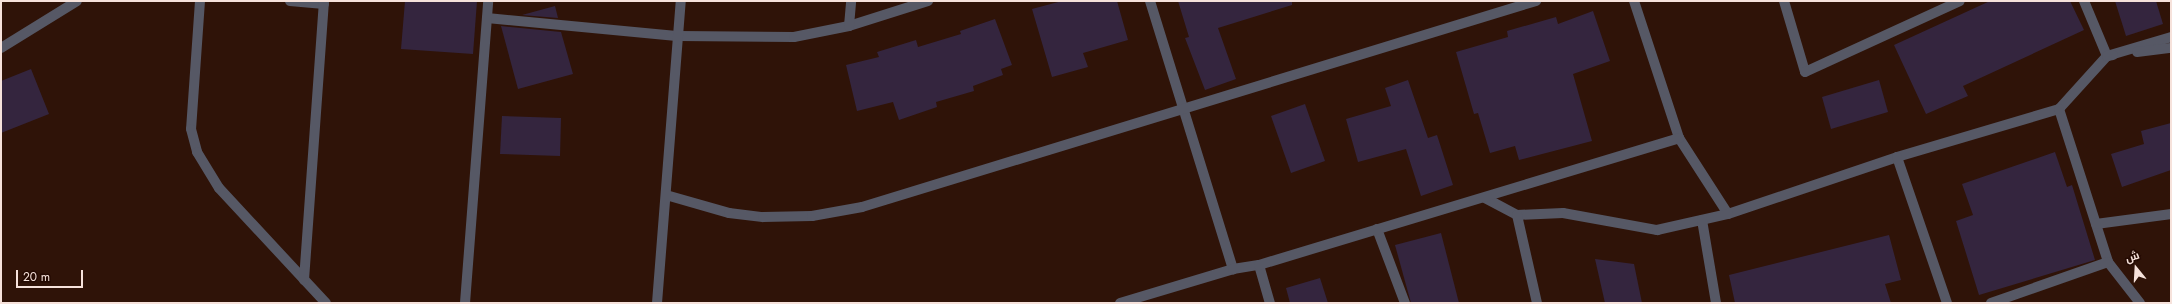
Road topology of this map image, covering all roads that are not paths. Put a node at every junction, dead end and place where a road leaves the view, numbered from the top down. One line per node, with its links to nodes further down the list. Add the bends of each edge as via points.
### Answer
1 (77, 1): 19 (street)
2 (200, 1): 37 (street, via 191,129 197,152 219,188)
3 (290, 1): 14 (street)
4 (488, 1): 15 (street)
5 (681, 1): 17 (street)
6 (851, 1): 16 (street)
7 (928, 1): 16 (street)
8 (1150, 1): 23 (street)
9 (1536, 1): 23 (street)
10 (1634, 1): 24 (street)
11 (1784, 1): 12 (street, via 1805,72)
12 (1960, 1)
13 (2084, 1): 21 (street)
14 (324, 2): 37 (street)
15 (487, 18): 17 (street); 39 (street)
16 (849, 26): 17 (street, via 794,37)
17 (680, 36): 26 (street)
18 (2171, 37): 21 (street)
19 (1, 48)
20 (2171, 48): 21 (street)
21 (2107, 56): 22 (street)
22 (2060, 109): 25 (street); 32 (street)
23 (1182, 110): 26 (street, via 862,207 812,216 745,216); 36 (street)
24 (1679, 138): 27 (street); 28 (street)
25 (1897, 157): 28 (street); 46 (street)
26 (666, 194): 40 (street)
27 (1485, 198): 30 (street); 33 (street)
28 (1728, 214): 31 (street)
29 (2171, 214): 32 (street)
30 (1517, 215): 31 (street, via 1563,213 1657,230); 44 (street)
31 (1702, 220): 45 (street)
32 (2096, 224): 34 (street)
33 (1377, 229): 35 (street); 43 (street)
34 (2108, 262): 47 (street); 48 (street)
35 (1259, 265): 36 (street); 42 (street)
36 (1233, 269): 41 (street)
37 (304, 280): 38 (street)
38 (326, 303)
39 (465, 303)
40 (657, 303)
41 (1120, 303)
42 (1270, 303)
43 (1405, 303)
44 (1537, 303)
45 (1716, 303)
46 (1947, 303)
47 (1992, 303)
48 (2140, 303)

